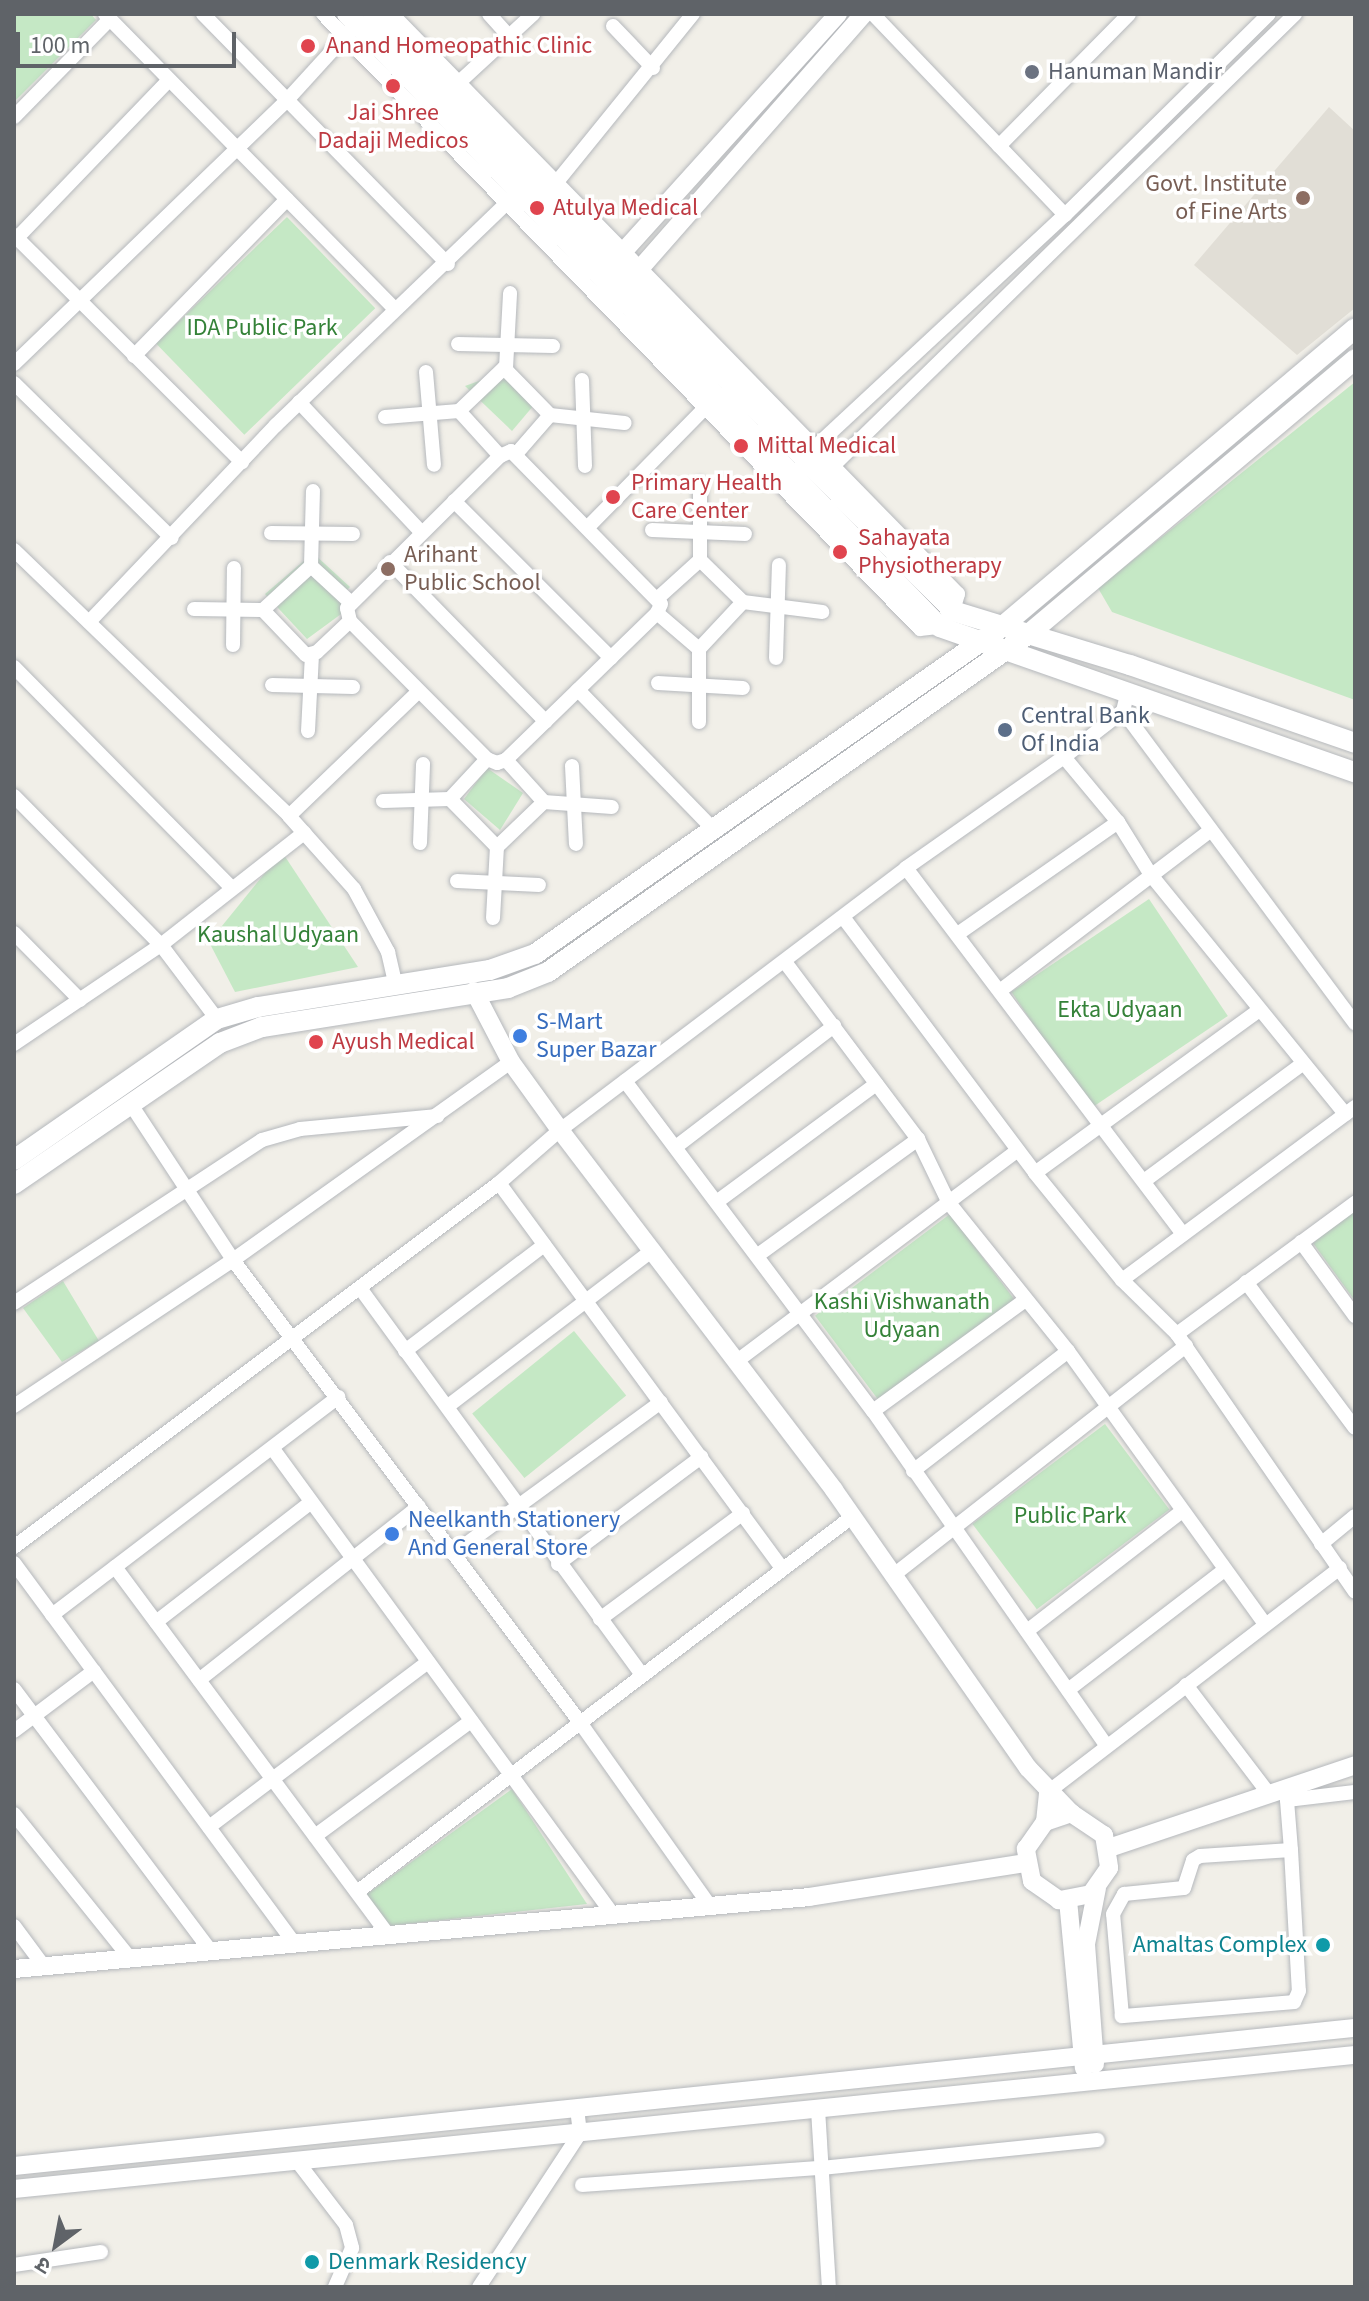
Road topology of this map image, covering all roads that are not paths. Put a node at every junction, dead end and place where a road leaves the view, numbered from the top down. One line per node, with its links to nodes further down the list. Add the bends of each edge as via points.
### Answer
1 (203, 14): 20 (street)
2 (323, 14): 14 (street)
3 (392, 14): 19 (street)
4 (489, 14): 16 (street)
5 (533, 14): 16 (street)
6 (693, 14): 17 (street)
7 (838, 14): 29 (street)
8 (864, 14): 31 (street)
9 (873, 14): 22 (street)
10 (1129, 14): 22 (street)
11 (1269, 14): 27 (street)
12 (1295, 14): 59 (street)
13 (107, 17): 18 (street); 21 (street)
14 (355, 22): 19 (main road); 20 (street); 25 (main road)
15 (613, 26): 17 (street)
16 (510, 37): 19 (street)
17 (653, 68): 24 (street)
18 (169, 80): 23 (street); 28 (street)
19 (454, 87): 24 (main road)
20 (288, 99): 23 (street); 30 (street)
21 (14, 117)
22 (999, 146): 27 (street)
23 (237, 150): 26 (street); 33 (street)
24 (552, 189): 29 (main road)
25 (514, 197): 29 (main road); 30 (street); 46 (street)
26 (287, 199): 34 (street); 39 (street)
27 (1065, 215): 54 (street)
28 (15, 237): 33 (street)
29 (613, 263): 31 (main road)
30 (448, 264): 34 (street)
31 (630, 280): 46 (main road); 54 (street); 88 (main road)
32 (510, 293): 37 (street)
33 (80, 301): 39 (street); 41 (street)
34 (395, 309): 47 (street)
35 (1355, 329): 91 (main road)
36 (458, 344): 37 (street)
37 (507, 345): 38 (street); 42 (street)
38 (553, 346)
39 (134, 356): 57 (street)
40 (1355, 359): 92 (main road)
41 (14, 364)
42 (506, 368): 48 (street); 50 (street)
43 (426, 372): 49 (street)
44 (582, 380): 52 (street)
45 (14, 383): 72 (street)
46 (712, 400): 64 (street); 88 (main road)
47 (299, 402): 57 (street); 66 (street)
48 (459, 411): 49 (street); 56 (street)
49 (430, 414): 51 (street); 58 (street)
50 (550, 415): 52 (street); 55 (street)
51 (385, 417)
52 (583, 419): 53 (street); 60 (street)
53 (625, 423)
54 (815, 447): 59 (street)
55 (517, 453): 56 (street); 64 (street)
56 (500, 456): 63 (street)
57 (242, 462): 72 (street)
58 (434, 465)
59 (834, 465): 88 (street, via 958,594)
60 (585, 466)
61 (700, 484): 67 (street)
62 (313, 491): 69 (street)
63 (454, 501): 66 (street); 98 (street)
64 (589, 526): 79 (street)
65 (652, 530): 67 (street)
66 (421, 532): 75 (street)
67 (700, 532): 71 (street); 74 (street)
68 (271, 533): 69 (street)
69 (311, 533): 70 (street); 77 (street)
70 (353, 534)
71 (745, 534)
72 (172, 538): 90 (street)
73 (14, 550): 90 (street)
74 (700, 560): 79 (street); 81 (street)
75 (390, 562): 80 (street); 110 (street)
76 (779, 565): 82 (street)
77 (311, 566): 80 (street); 85 (street)
78 (234, 568): 84 (street)
79 (659, 597): 87 (street)
80 (350, 602): 89 (street)
81 (743, 602): 82 (street); 95 (street)
82 (778, 606): 86 (street); 99 (street)
83 (194, 609): 84 (street)
84 (234, 610): 85 (street); 94 (street)
85 (263, 610): 97 (street, via 301,652)
86 (822, 612)
87 (657, 613): 95 (street); 98 (street)
88 (946, 619): 91 (main road); 93 (main road)
89 (350, 621): 97 (street); 108 (street)
90 (89, 622): 127 (street)
91 (1003, 626): 92 (main road); 93 (main road)
92 (1030, 633): 96 (main road); 113 (main road)
93 (977, 644): 96 (main road); 129 (main road)
94 (233, 645)
95 (699, 649): 104 (street)
96 (1006, 651): 109 (main road); 149 (main road, via 548,972 508,988)
97 (312, 655): 103 (street)
98 (611, 658): 107 (street)
99 (776, 658)
100 (14, 667): 140 (street)
101 (658, 683): 104 (street)
102 (272, 685): 103 (street)
103 (310, 686): 105 (street); 112 (street)
104 (699, 686): 106 (street); 111 (street)
105 (353, 687)
106 (743, 688)
107 (578, 690): 110 (street); 129 (street)
108 (419, 691): 115 (street); 127 (street)
109 (1126, 701): 114 (street); 119 (main road); 130 (street)
110 (546, 722): 116 (street)
111 (699, 722)
112 (308, 731)
113 (1355, 743)
114 (1064, 757): 128 (street); 135 (street)
115 (487, 759): 116 (street); 121 (street)
116 (506, 760): 124 (street)
117 (423, 764): 122 (street)
118 (572, 766): 125 (street)
119 (1355, 772)
120 (14, 796): 145 (street)
121 (450, 799): 122 (street); 134 (street)
122 (421, 800): 123 (street); 132 (street)
123 (383, 801)
124 (544, 802): 125 (street); 134 (street)
125 (574, 804): 126 (street); 133 (street)
126 (612, 807)
127 (289, 816): 131 (street)
128 (1118, 822): 136 (street); 144 (street)
129 (714, 830): 147 (main road, via 535,954 490,970)
130 (1210, 831): 136 (street); 152 (street)
131 (304, 833): 140 (street); 147 (street, via 354,889 374,922)
132 (420, 843)
133 (576, 844)
134 (497, 847): 138 (street)
135 (906, 868): 141 (street); 144 (street)
136 (1151, 875): 148 (street); 151 (street)
137 (457, 881): 138 (street)
138 (495, 883): 139 (street); 142 (street)
139 (539, 885)
140 (230, 886): 145 (street)
141 (843, 917): 146 (street); 167 (street)
142 (493, 918)
143 (14, 933): 150 (street)
144 (959, 933): 148 (street)
145 (161, 945): 150 (street); 153 (street)
146 (785, 962): 154 (street); 158 (street)
147 (396, 986): 153 (main road, via 258,1007)
148 (1001, 990): 163 (street)
149 (474, 991): 156 (street); 160 (main road, via 262,1027 220,1043)
150 (80, 1000): 155 (street)
151 (1258, 1011): 157 (street); 163 (street)
152 (1353, 1018)
153 (217, 1019): 168 (main road)
154 (834, 1026): 159 (street); 166 (street)
155 (14, 1044)
156 (511, 1062): 162 (street); 164 (street)
157 (1302, 1064): 161 (street); 170 (street)
158 (625, 1081): 164 (street); 166 (street)
159 (876, 1084): 165 (street); 174 (street)
160 (130, 1103): 172 (main road); 173 (street)
161 (1350, 1111): 177 (street)
162 (437, 1116): 173 (street, via 300,1129 262,1140); 182 (street)
163 (1100, 1128): 169 (street); 170 (street)
164 (560, 1130): 171 (street); 180 (street)
165 (918, 1139): 175 (street); 181 (street)
166 (677, 1146): 174 (street)
167 (1018, 1150): 169 (street); 175 (street)
168 (14, 1160)
169 (1035, 1173): 183 (street)
170 (1144, 1181): 177 (street)
171 (499, 1183): 179 (street); 185 (street)
172 (14, 1184)
173 (186, 1187): 182 (street); 188 (street)
174 (718, 1201): 181 (street)
175 (949, 1203): 186 (street); 189 (street)
176 (1355, 1203): 178 (street)
177 (1183, 1234): 183 (street)
178 (1301, 1242): 184 (street); 190 (street)
179 (544, 1245): 187 (street); 193 (street)
180 (653, 1250): 187 (street); 195 (street)
181 (758, 1255): 189 (street)
182 (233, 1260): 191 (street); 198 (street)
183 (1122, 1280): 192 (street)
184 (1246, 1282): 192 (street); 202 (street)
185 (360, 1288): 191 (street); 193 (street)
186 (1025, 1300): 194 (street); 201 (street)
187 (586, 1301): 197 (street); 199 (street)
188 (14, 1303)
189 (799, 1311): 195 (street); 201 (street)
190 (1355, 1316)
191 (293, 1336): 196 (street); 215 (street)
192 (1181, 1340): 200 (street); 214 (street)
193 (405, 1351): 199 (street)
194 (1068, 1351): 200 (street); 205 (street)
195 (737, 1361): 211 (street)
196 (338, 1397): 203 (street); 207 (street)
197 (661, 1402): 204 (street); 208 (street)
198 (14, 1406)
199 (448, 1406): 208 (street)
200 (1109, 1409): 209 (street); 213 (street)
201 (873, 1411): 205 (street)
202 (1353, 1423)
203 (273, 1449): 206 (street); 220 (street)
204 (701, 1457): 210 (street); 219 (street)
205 (913, 1471): 213 (street)
206 (311, 1502): 217 (street); 228 (street)
207 (419, 1506): 216 (street); 217 (street)
208 (517, 1509): 216 (street); 219 (street)
209 (1181, 1512): 223 (street); 230 (street)
210 (743, 1513): 222 (street); 227 (street)
211 (853, 1516): 222 (street); 224 (street)
212 (1355, 1516): 214 (street)
213 (954, 1527): 224 (street); 230 (street)
214 (1321, 1544): 221 (street)
215 (14, 1547)
216 (454, 1553): 240 (street)
217 (353, 1560): 231 (street); 234 (street)
218 (14, 1563): 226 (street)
219 (558, 1564): 227 (street)
220 (115, 1567): 226 (street); 228 (street)
221 (1340, 1568): 225 (street); 229 (street)
222 (783, 1569): 233 (street)
223 (1223, 1571): 229 (street); 237 (street)
224 (895, 1574): 246 (street)
225 (1355, 1592)
226 (52, 1615): 232 (street)
227 (600, 1619): 233 (street)
228 (156, 1622): 234 (street)
229 (1264, 1623): 235 (street)
230 (1027, 1631): 237 (street)
231 (428, 1662): 239 (street); 245 (street)
232 (94, 1671): 238 (street); 252 (street)
233 (642, 1675): 240 (street)
234 (199, 1680): 245 (street)
235 (1186, 1685): 242 (street); 248 (street)
236 (14, 1689): 238 (street)
237 (1068, 1690): 242 (street)
238 (34, 1716): 241 (street); 265 (street)
239 (471, 1721): 244 (street); 253 (street)
240 (579, 1721): 244 (street); 260 (street)
241 (14, 1731)
242 (1105, 1744): 246 (street)
243 (1355, 1765): 248 (street)
244 (511, 1775): 258 (street); 261 (street)
245 (272, 1779): 252 (street); 253 (street)
246 (1048, 1792): 249 (street); 251 (street)
247 (1355, 1792): 248 (street)
248 (1281, 1794): 254 (street); 255 (street)
249 (1071, 1813): 251 (street); 254 (street, via 1093,1824)
250 (14, 1814): 266 (street)
251 (1045, 1822): 256 (street, via 1033,1834)
252 (209, 1827): 264 (street)
253 (315, 1836): 258 (street)
254 (1109, 1848): 257 (street, via 1109,1868)
255 (1291, 1850): 255 (street, via 1299,1991 1294,2002 1122,2016 1113,1914 1124,1894 1184,1888 1193,1860 1200,1856)
256 (1025, 1863): 259 (street, via 1044,1893); 260 (street, via 809,1897)
257 (1097, 1888): 259 (street); 270 (street, via 1086,1944)
258 (357, 1892): 263 (street)
259 (1068, 1900): 272 (street)
260 (710, 1906): 261 (street)
261 (614, 1916): 263 (street)
262 (14, 1926): 267 (street)
263 (388, 1934): 264 (street)
264 (293, 1942): 265 (street)
265 (210, 1950): 266 (street)
266 (129, 1957): 267 (street)
267 (43, 1965): 268 (street)
268 (14, 1969)
269 (1355, 2028): 270 (street)
270 (1098, 2055): 272 (street); 273 (street)
271 (1355, 2055): 273 (street)
272 (1079, 2057): 273 (street); 274 (street)
273 (1089, 2082): 275 (street)
274 (577, 2108): 276 (street); 279 (street)
275 (818, 2109): 276 (street); 280 (street)
276 (580, 2133): 278 (street); 286 (street)
277 (1098, 2140): 280 (street)
278 (297, 2161): 282 (street); 285 (street, via 346,2225 352,2248)
279 (14, 2166)
280 (821, 2168): 281 (street); 287 (street)
281 (582, 2185)
282 (14, 2189)
283 (101, 2252): 284 (street)
284 (14, 2265)
285 (335, 2287)
286 (479, 2287)
287 (829, 2287)

